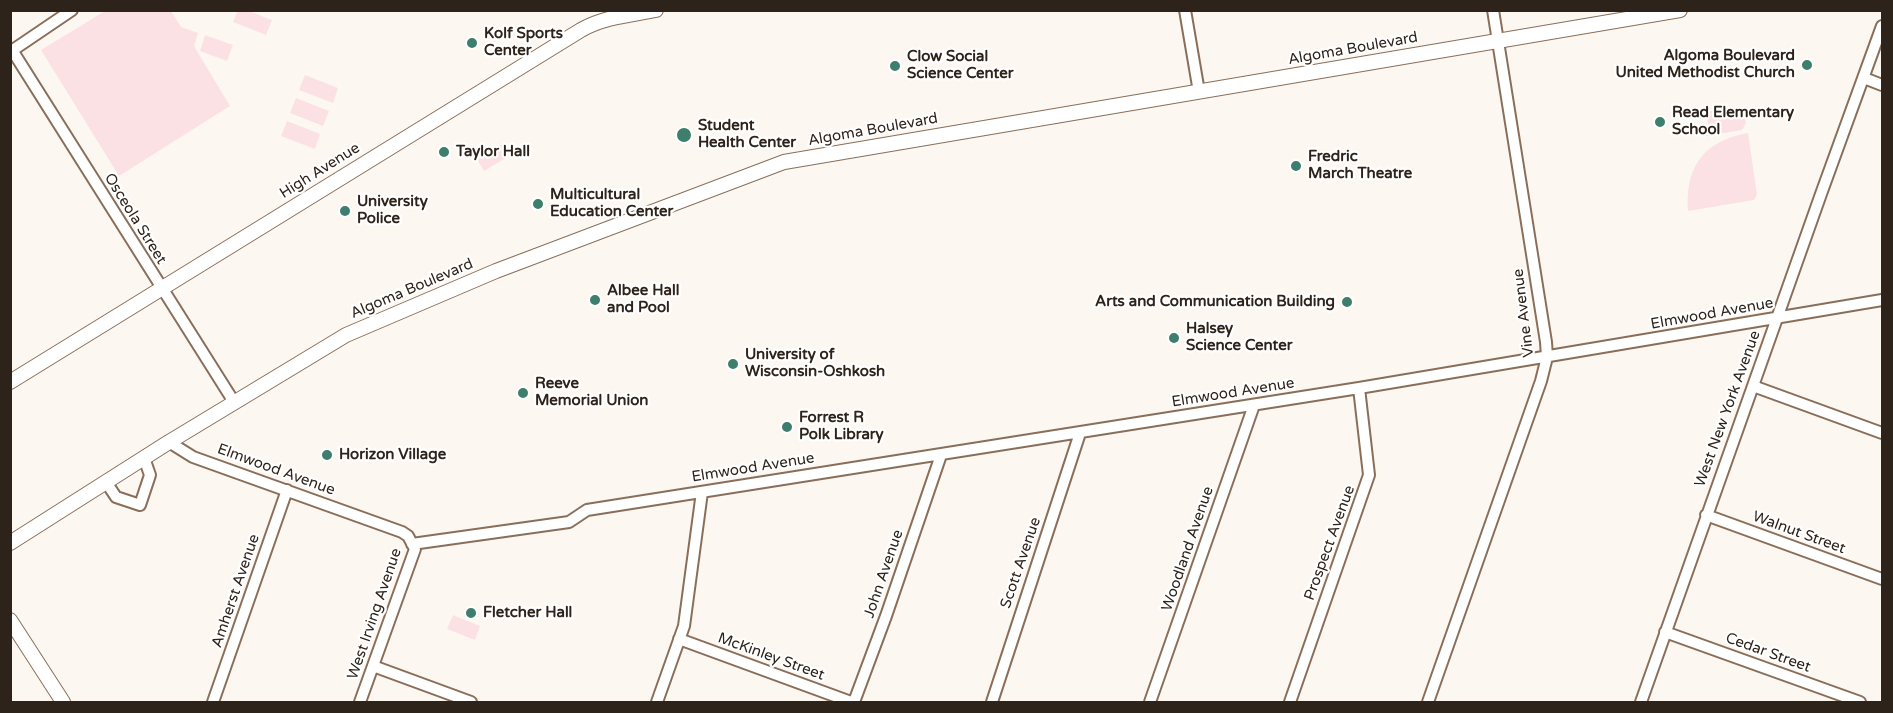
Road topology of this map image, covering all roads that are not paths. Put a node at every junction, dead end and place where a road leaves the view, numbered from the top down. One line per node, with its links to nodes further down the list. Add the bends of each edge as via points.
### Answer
1 (72, 10): 8 (street)
2 (656, 10): 12 (main road, High Avenue, via 588,26)
3 (1185, 10): 11 (street)
4 (1494, 10): 7 (street, Vine Avenue)
5 (1680, 10): 7 (main road, Algoma Boulevard)
6 (1882, 26): 9 (street, West New York Avenue)
7 (1498, 41): 11 (main road, Algoma Boulevard); 15 (street, Vine Avenue)
8 (11, 51): 12 (street, Osceola Street)
9 (1864, 78): 10 (street); 14 (street, West New York Avenue)
10 (1882, 86)
11 (1199, 92): 19 (main road, Algoma Boulevard, via 784,162 496,271 346,335)
12 (161, 289): 16 (main road, High Avenue); 19 (street, Osceola Street)
13 (1882, 300): 14 (street, Elmwood Avenue)
14 (1776, 318): 15 (street, Elmwood Avenue); 17 (street, West New York Avenue)
15 (1547, 357): 18 (street, Elmwood Avenue); 46 (street, Vine Avenue)
16 (10, 382)
17 (1753, 386): 22 (street); 29 (street, West New York Avenue)
18 (1359, 388): 20 (street, Elmwood Avenue); 45 (street, Prospect Avenue, via 1369,475)
19 (234, 402): 23 (main road, Algoma Boulevard)
20 (1254, 405): 21 (street, Elmwood Avenue); 44 (street, Woodland Avenue)
21 (1080, 433): 24 (street, Elmwood Avenue); 43 (street, Scott Avenue)
22 (1882, 433)
23 (169, 442): 25 (main road, Algoma Boulevard); 27 (street, Elmwood Avenue, via 193,457)
24 (940, 455): 28 (street, Elmwood Avenue); 42 (street, John Avenue)
25 (144, 458): 26 (main road, Algoma Boulevard); 26 (street, via 150,475 140,506 116,497)
26 (106, 482): 31 (main road, Algoma Boulevard)
27 (287, 490): 30 (street, Elmwood Avenue, via 402,532); 38 (street, Amherst Avenue)
28 (702, 492): 30 (street, Elmwood Avenue, via 587,510 569,522); 35 (street)
29 (1706, 515): 32 (street, Walnut Street); 34 (street, West New York Avenue)
30 (410, 540): 36 (street, West Irving Avenue, via 415,549)
31 (10, 543)
32 (1882, 579)
33 (10, 620): 37 (main road)
34 (1665, 632): 47 (street, West New York Avenue); 48 (street, Cedar Street)
35 (680, 639): 41 (street); 42 (street, McKinley Street)
36 (373, 666): 39 (street, West Irving Avenue); 40 (street)
37 (63, 702)
38 (213, 702)
39 (360, 702)
40 (471, 702)
41 (657, 702)
42 (853, 702)
43 (992, 702)
44 (1150, 702)
45 (1290, 702)
46 (1429, 702)
47 (1641, 702)
48 (1860, 702)

